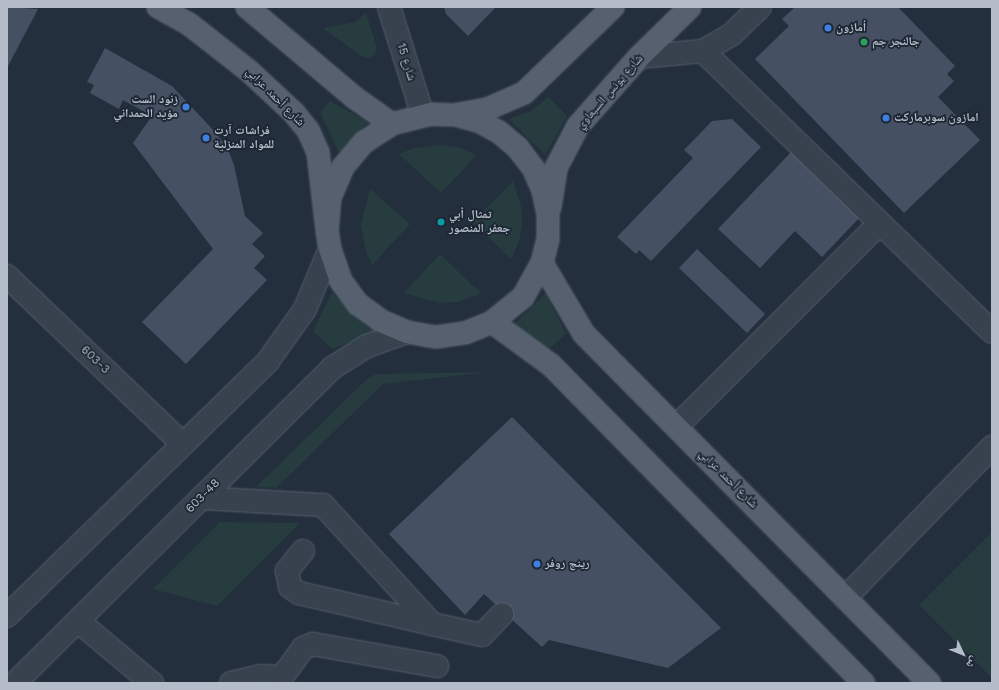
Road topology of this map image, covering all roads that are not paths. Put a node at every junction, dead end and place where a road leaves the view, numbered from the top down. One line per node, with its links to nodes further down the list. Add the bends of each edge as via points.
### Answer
1 (158, 7): 14 (main road, شارع أحمد عرابي, via 189,24 249,71 294,113 308,130 318,152)
2 (247, 7): 11 (main road, via 355,98)
3 (389, 7): 10 (street, شارع 15)
4 (613, 7): 9 (main road, via 524,93 487,108)
5 (690, 7): 8 (main road, شارع يونس السبعاوي)
6 (760, 7): 7 (street, via 731,35)
7 (703, 51): 8 (street); 13 (street)
8 (639, 57): 12 (main road, شارع يونس السبعاوي, via 578,126 566,146 556,168)
9 (454, 115): 10 (main road); 12 (main road, via 478,121 500,132 518,148 541,184)
10 (423, 116): 11 (main road)
11 (392, 124): 14 (main road, via 364,142 343,167 330,197)
12 (548, 214): 15 (main road, via 548,239)
13 (880, 223): 19 (street); 20 (street)
14 (328, 240): 18 (main road, via 341,281 358,304 381,321); 21 (street, via 320,280 288,336 268,361)
15 (542, 263): 17 (main road, via 523,297); 20 (main road, شارع أحمد عرابي, via 584,334)
16 (7, 276): 21 (street, 603-3)
17 (492, 322): 18 (main road, via 465,333 436,337); 34 (main road, via 551,365)
18 (407, 332): 23 (street, 603-48, via 367,346 332,368)
19 (992, 332)
20 (676, 427): 25 (main road, شارع أحمد عرابي)
21 (183, 444): 27 (street)
22 (992, 447): 25 (street)
23 (201, 498): 28 (street, 603-48); 29 (street, via 323,505)
24 (304, 551): 29 (street, via 287,571 290,587 299,593)
25 (846, 598): 35 (main road, شارع أحمد عرابي)
26 (502, 614): 29 (street, via 482,635)
27 (7, 616)
28 (78, 621): 31 (street, 603-48); 32 (street)
29 (432, 624)
30 (437, 666): 33 (street, via 313,644 303,648 285,673 278,677 262,676)
31 (15, 683)
32 (152, 683)
33 (231, 683)
34 (864, 683)
35 (929, 683)

